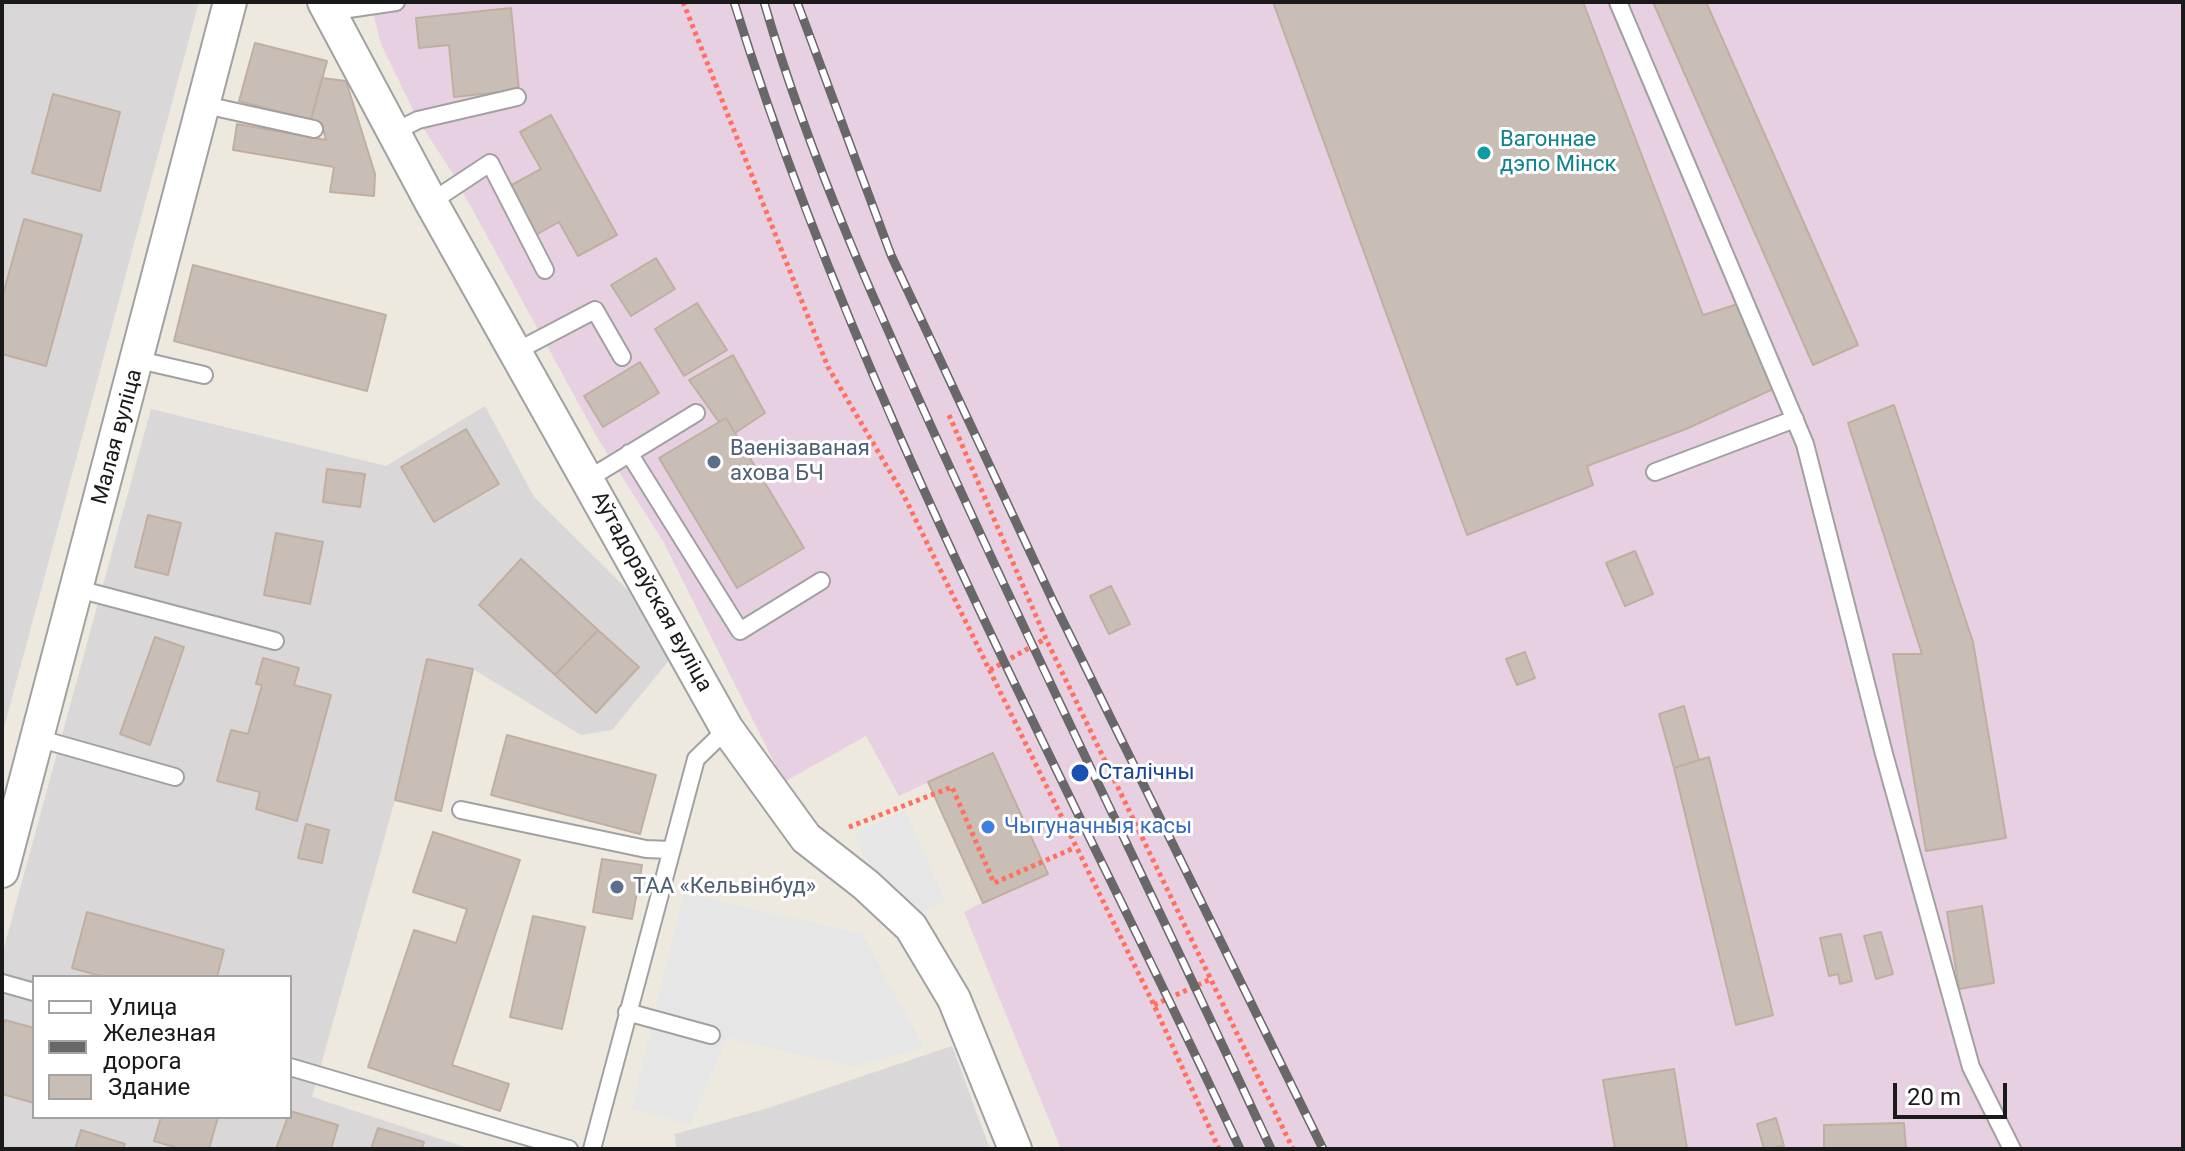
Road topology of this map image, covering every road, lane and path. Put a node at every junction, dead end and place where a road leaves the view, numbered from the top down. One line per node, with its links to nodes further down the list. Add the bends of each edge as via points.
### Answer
1 (230, 2): 7 (street, Малая вуліца)
2 (396, 2): 5 (lane)
3 (683, 2): 26 (path, via 828,367 902,492)
4 (1618, 2): 18 (lane)
5 (326, 7): 9 (street, Аўтадораўская вуліца)
6 (517, 97): 9 (lane, via 418,120)
7 (205, 105): 8 (lane); 14 (street, Малая вуліца)
8 (314, 129)
9 (394, 132): 10 (street, Аўтадораўская вуліца)
10 (431, 202): 11 (lane, via 490,163); 12 (street, Аўтадораўская вуліца)
11 (545, 270)
12 (515, 352): 13 (lane, via 595,310); 21 (street, Аўтадораўская вуліца)
13 (622, 357)
14 (139, 360): 15 (lane); 23 (street, Малая вуліца)
15 (204, 375)
16 (696, 413): 19 (lane)
17 (949, 415): 24 (path)
18 (1795, 419): 20 (lane); 47 (lane, via 1971,1067)
19 (629, 453): 21 (lane); 22 (lane, via 740,631)
20 (1655, 472)
21 (588, 479): 27 (street, Аўтадораўская вуліца)
22 (821, 581)
23 (78, 589): 25 (lane); 28 (street, Малая вуліца)
24 (1046, 639): 26 (path); 35 (path)
25 (275, 641)
26 (990, 670): 32 (path)
27 (727, 729): 33 (lane, via 696,759); 44 (street, Аўтадораўская вуліца, via 806,838 911,927 954,999)
28 (37, 738): 29 (lane); 34 (street, Малая вуліца)
29 (175, 777)
30 (461, 810): 33 (lane)
31 (878, 818): 32 (path, via 952,787 994,883)
32 (1074, 848): 38 (path)
33 (670, 850): 39 (lane)
34 (2, 871)
35 (1211, 979): 38 (path); 46 (path)
36 (2, 983): 37 (lane)
37 (32, 991)
38 (1154, 1005): 45 (path)
39 (627, 1012): 40 (lane); 43 (lane)
40 (711, 1035)
41 (292, 1068): 42 (lane)
42 (569, 1149)
43 (592, 1149)
44 (1015, 1149)
45 (1219, 1149)
46 (1293, 1149)
47 (2012, 1149)

